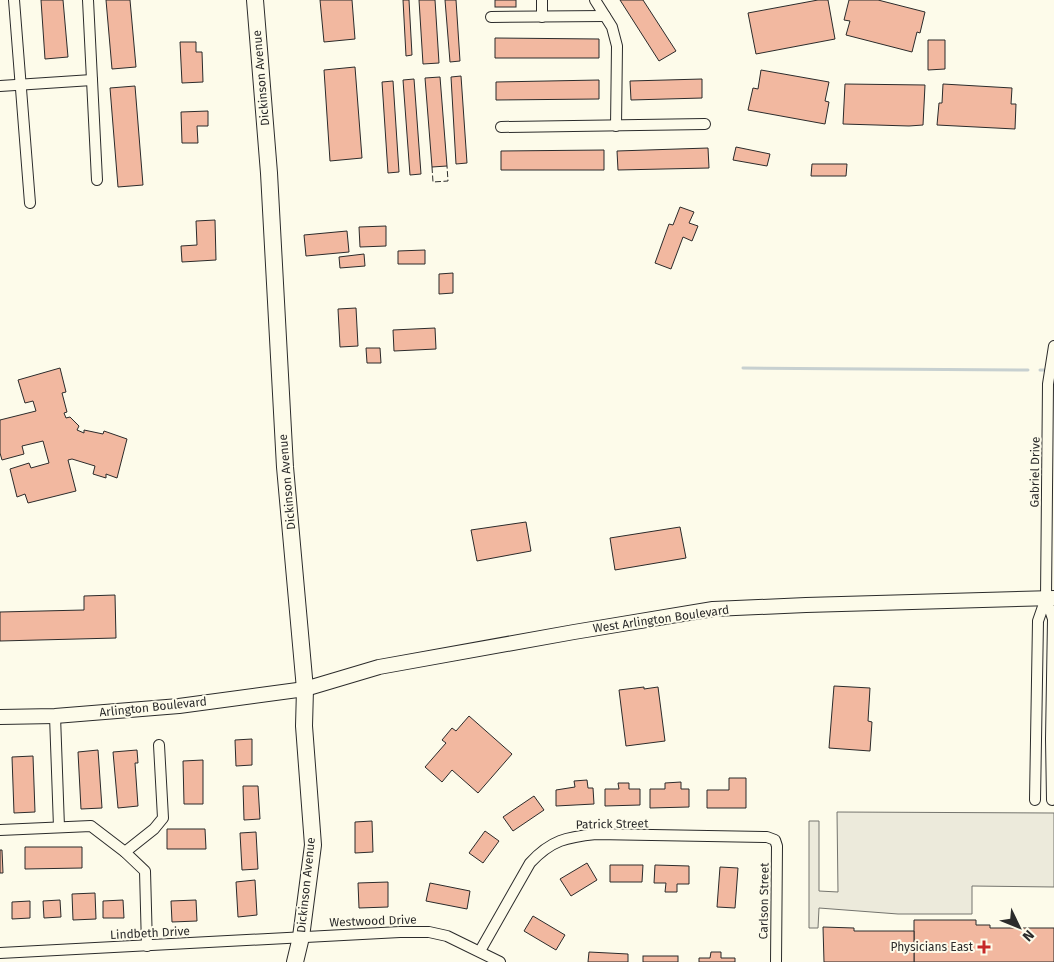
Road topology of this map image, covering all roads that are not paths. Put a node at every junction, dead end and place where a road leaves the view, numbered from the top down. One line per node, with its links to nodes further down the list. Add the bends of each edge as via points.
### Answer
1 (14, 0): 10 (street)
2 (88, 0): 9 (street)
3 (255, 0): 19 (main road, Dickinson Avenue, via 271,202 285,467)
4 (542, 0): 8 (street)
5 (595, 0): 6 (street)
6 (605, 16): 8 (street); 13 (street, via 612,27 616,46)
7 (491, 17): 8 (street)
8 (542, 18)
9 (92, 80): 10 (street); 15 (street)
10 (20, 84): 11 (street); 16 (street)
11 (0, 86)
12 (705, 124): 13 (street)
13 (616, 126): 14 (street)
14 (501, 128)
15 (97, 180)
16 (30, 203)
17 (1054, 346): 18 (street, Gabriel Drive, via 1048,384)
18 (1050, 598): 19 (main road, West Arlington Boulevard, via 713,610 379,667); 23 (street, via 1038,621); 24 (street, via 1054,619)
19 (304, 689): 20 (main road, Arlington Boulevard, via 179,706); 29 (main road, Dickinson Avenue, via 313,845)
20 (55, 716): 21 (main road, Arlington Boulevard); 25 (street)
21 (0, 717)
22 (159, 745): 28 (street, via 163,818)
23 (1035, 800)
24 (1052, 800)
25 (59, 827): 26 (street); 28 (street, via 91,826)
26 (0, 830)
27 (774, 840): 31 (street, Patrick Street, via 767,837 596,834 562,839 540,852 530,863); 35 (street, Carlson Street, via 777,846)
28 (125, 852): 30 (street, via 145,871)
29 (301, 937): 30 (street, Lindbeth Drive); 31 (street, Westwood Drive, via 429,932 447,936); 33 (main road, Dickinson Avenue)
30 (147, 946): 32 (street, Lindbeth Drive)
31 (480, 951): 34 (street, Westwood Drive)
32 (0, 953)
33 (295, 962)
34 (500, 962)
35 (776, 962)

